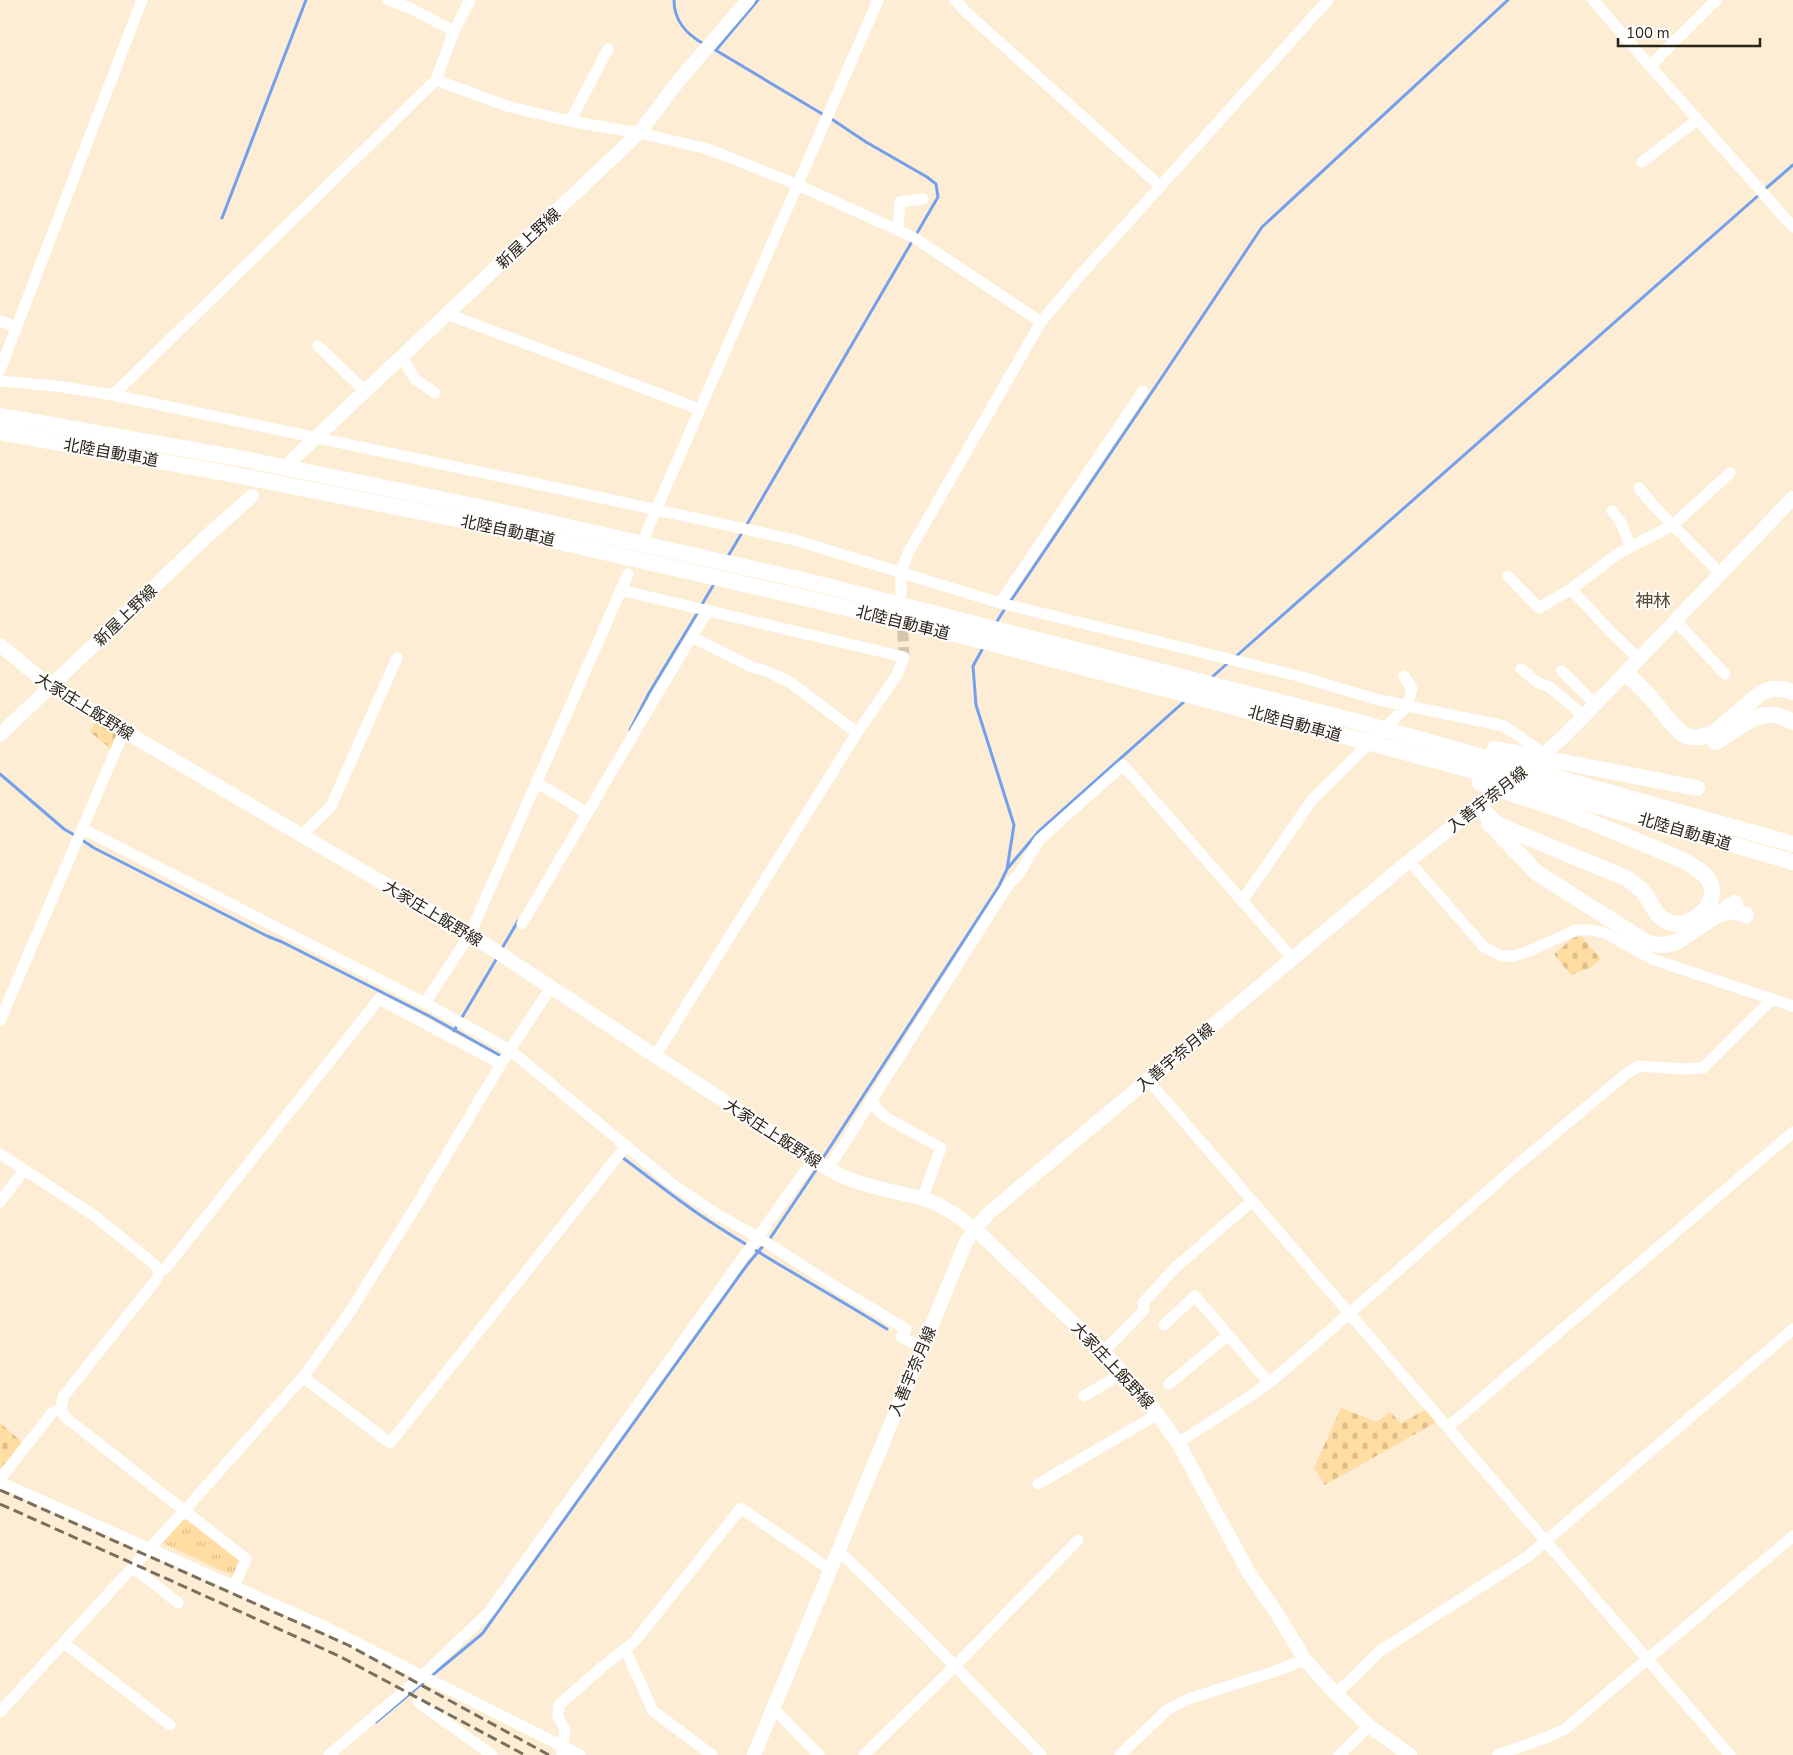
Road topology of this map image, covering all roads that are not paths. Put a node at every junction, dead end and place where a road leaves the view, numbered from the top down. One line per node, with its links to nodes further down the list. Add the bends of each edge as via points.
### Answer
1 (142, 0): 26 (street)
2 (388, 0): 10 (street)
3 (470, 0): 10 (street)
4 (748, 0): 16 (main road, 新屋上野線, via 680,79)
5 (878, 0): 18 (street)
6 (955, 0): 19 (street)
7 (1328, 0): 19 (street)
8 (1593, 0): 12 (street)
9 (1716, 0): 12 (street)
10 (454, 31): 13 (street)
11 (608, 49): 15 (street)
12 (1650, 66): 14 (street)
13 (436, 80): 15 (street, via 510,107); 34 (street)
14 (1697, 120): 17 (street); 21 (street)
15 (570, 122): 16 (street)
16 (639, 133): 18 (street, via 704,148); 23 (main road, 新屋上野線)
17 (1642, 162)
18 (798, 185): 22 (street); 35 (street)
19 (1160, 186): 25 (street)
20 (923, 199): 22 (street, via 900,202)
21 (1793, 227)
22 (898, 230): 25 (street)
23 (447, 314): 28 (main road, 新屋上野線); 35 (street)
24 (0, 321): 26 (street)
25 (1041, 322): 49 (street, via 908,553)
26 (16, 327): 29 (street)
27 (318, 346): 31 (street)
28 (402, 357): 31 (main road, 新屋上野線); 33 (street, via 415,380)
29 (0, 370)
30 (0, 381): 34 (street)
31 (365, 391): 38 (main road, 新屋上野線)
32 (1143, 391): 56 (street)
33 (435, 393)
34 (113, 395): 38 (street)
35 (699, 409): 44 (street)
36 (0, 416): 59 (highway, 北陸自動車道, via 244,459 493,510 802,580)
37 (0, 432): 59 (highway, 北陸自動車道, via 482,524)
38 (316, 438): 39 (main road, 新屋上野線); 44 (street)
39 (292, 460)
40 (1730, 473): 46 (street)
41 (1639, 488): 46 (street)
42 (252, 496): 69 (main road, 新屋上野線)
43 (1793, 498): 50 (main road, 入善宇奈月線)
44 (656, 510): 47 (street); 49 (street, via 795,540)
45 (1612, 511): 48 (street)
46 (1673, 525): 48 (street); 50 (street)
47 (646, 533)
48 (1632, 547): 53 (street)
49 (901, 572): 55 (street); 56 (street)
50 (1720, 573): 58 (main road, 入善宇奈月線)
51 (628, 574): 54 (street)
52 (1508, 576): 53 (street, via 1539,608)
53 (1571, 589): 63 (street)
54 (620, 590): 57 (street); 79 (street)
55 (901, 594)
56 (1000, 603): 72 (street)
57 (708, 610): 60 (street); 76 (street, via 904,658 897,675)
58 (1675, 620): 63 (main road, 入善宇奈月線); 67 (street)
59 (975, 631): 78 (highway, 北陸自動車道, via 1358,722); 81 (highway, 北陸自動車道)
60 (692, 637): 76 (street, via 790,682); 83 (street)
61 (0, 645): 69 (main road, 大家庄上飯野線)
62 (397, 658): 85 (street, via 331,806)
63 (1639, 659): 66 (main road, 入善宇奈月線)
64 (1521, 669): 73 (street)
65 (1562, 671): 71 (street)
66 (1626, 673): 70 (highway, via 1687,737 1697,738 1715,732 1768,690 1781,688); 71 (main road, 入善宇奈月線); 74 (highway, via 1674,734 1691,745 1710,744 1760,716 1778,716)
67 (1725, 674)
68 (1404, 676): 72 (street, via 1412,689)
69 (51, 686): 75 (main road, 大家庄上飯野線); 77 (main road, 新屋上野線)
70 (1793, 692)
71 (1595, 704): 73 (main road, 入善宇奈月線)
72 (1407, 706): 78 (street, via 1504,726); 89 (street, via 1312,800)
73 (1584, 716): 78 (main road, 入善宇奈月線)
74 (1793, 722)
75 (124, 731): 84 (street); 85 (main road, 大家庄上飯野線)
76 (857, 733): 102 (street)
77 (0, 735)
78 (1545, 762): 80 (highway); 82 (main road, 入善宇奈月線); 86 (highway, 北陸自動車道)
79 (536, 782): 83 (street); 94 (street)
80 (1697, 788)
81 (1521, 789): 82 (highway, via 1567,812 1683,860 1709,880 1713,896 1711,903 1687,922 1669,922 1660,918 1644,893 1626,878 1498,825); 88 (highway, 北陸自動車道)
82 (1478, 806): 87 (main road, 入善宇奈月線); 91 (highway, via 1494,830 1537,874 1646,942 1668,945)
83 (587, 813): 93 (street)
84 (83, 829): 98 (street); 100 (street)
85 (302, 835): 94 (main road, 大家庄上飯野線)
86 (1793, 844)
87 (1409, 861): 95 (main road, 入善宇奈月線); 97 (street, via 1484,947 1501,956 1529,951 1576,930 1592,930 1605,933 1652,960)
88 (1793, 862)
89 (1242, 901): 95 (street); 105 (street, via 1124,765 1039,840)
90 (1735, 903): 91 (highway)
91 (1719, 914): 92 (highway, via 1734,911)
92 (1746, 915)
93 (522, 924)
94 (470, 934): 96 (main road, 大家庄上飯野線); 98 (street)
95 (1292, 958): 104 (main road, 入善宇奈月線)
96 (551, 987): 101 (street); 102 (main road, 大家庄上飯野線)
97 (1770, 1000): 99 (street); 118 (street, via 1703,1068 1639,1066 1627,1073)
98 (425, 1003): 101 (street)
99 (1793, 1006)
100 (0, 1021)
101 (510, 1050): 103 (street); 107 (street)
102 (655, 1056): 109 (main road, 大家庄上飯野線)
103 (501, 1064): 117 (street, via 379,999 166,1268); 125 (street, via 351,1310)
104 (1148, 1080): 113 (street); 115 (main road, 入善宇奈月線)
105 (872, 1098): 110 (street); 112 (street, via 876,1108 887,1118 941,1148)
106 (1793, 1132): 131 (street)
107 (626, 1146): 116 (street, via 672,1184); 125 (street, via 390,1444)
108 (0, 1154): 111 (street)
109 (813, 1160): 110 (main road, 大家庄上飯野線); 116 (street)
110 (828, 1169): 112 (main road, 大家庄上飯野線, via 885,1191)
111 (24, 1170): 114 (street); 117 (street, via 92,1214)
112 (922, 1199): 115 (main road, 大家庄上飯野線, via 950,1212)
113 (1252, 1201): 118 (street); 123 (street, via 1174,1269 1144,1303 1144,1310)
114 (0, 1202)
115 (974, 1229): 122 (main road, 入善宇奈月線); 123 (main road, 大家庄上飯野線)
116 (758, 1237): 122 (street, via 906,1329 901,1337); 150 (street, via 489,1612)
117 (160, 1271): 129 (street, via 63,1397)
118 (1350, 1313): 126 (street); 131 (street)
119 (1164, 1325): 121 (street, via 1195,1296)
120 (1793, 1329): 138 (street)
121 (1228, 1335): 126 (street); 127 (street)
122 (922, 1347): 140 (main road, 入善宇奈月線)
123 (1104, 1351): 124 (main road, 大家庄上飯野線)
124 (1124, 1373): 128 (street); 130 (main road, 大家庄上飯野線)
125 (303, 1377): 135 (street)
126 (1269, 1383): 132 (street)
127 (1169, 1384)
128 (1084, 1396)
129 (61, 1408): 133 (street, via 52,1413); 135 (street, via 66,1417)
130 (1158, 1414): 132 (main road, 大家庄上飯野線); 134 (street)
131 (1448, 1427): 138 (street)
132 (1178, 1443): 147 (main road, 大家庄上飯野線, via 1248,1573)
133 (0, 1481): 139 (street)
134 (1038, 1484)
135 (184, 1511): 139 (street); 143 (street, via 246,1559)
136 (1793, 1536): 148 (street)
137 (1078, 1540): 149 (street)
138 (1546, 1540): 148 (street); 151 (street, via 1527,1557 1380,1651)
139 (150, 1548): 141 (street); 143 (street)
140 (838, 1550): 142 (main road, 入善宇奈月線); 149 (street)
141 (133, 1567): 144 (street); 145 (street)
142 (831, 1570): 146 (street, via 741,1508); 153 (main road, 入善宇奈月線)
143 (234, 1586): 150 (street)
144 (178, 1603)
145 (64, 1643): 154 (street); 155 (street)
146 (625, 1650): 157 (street, via 559,1705 558,1717 565,1729); 161 (street, via 653,1710)
147 (1305, 1660): 151 (main road, 大家庄上飯野線); 166 (street, via 1188,1699 1167,1710)
148 (1648, 1660): 169 (street, via 1565,1729); 170 (street)
149 (955, 1666): 164 (street); 165 (street)
150 (423, 1675): 157 (street); 158 (street)
151 (1336, 1694): 156 (main road, 大家庄上飯野線)
152 (418, 1702): 159 (street)
153 (774, 1709): 162 (main road, 入善宇奈月線); 163 (street)
154 (0, 1712)
155 (170, 1726)
156 (1369, 1726): 167 (street); 168 (main road, 大家庄上飯野線)
157 (563, 1750): 160 (street)
158 (329, 1755)
159 (492, 1755)
160 (580, 1755)
161 (712, 1755)
162 (754, 1755)
163 (819, 1755)
164 (864, 1755)
165 (1041, 1755)
166 (1120, 1755)
167 (1339, 1755)
168 (1410, 1755)
169 (1498, 1755)
170 (1730, 1755)

